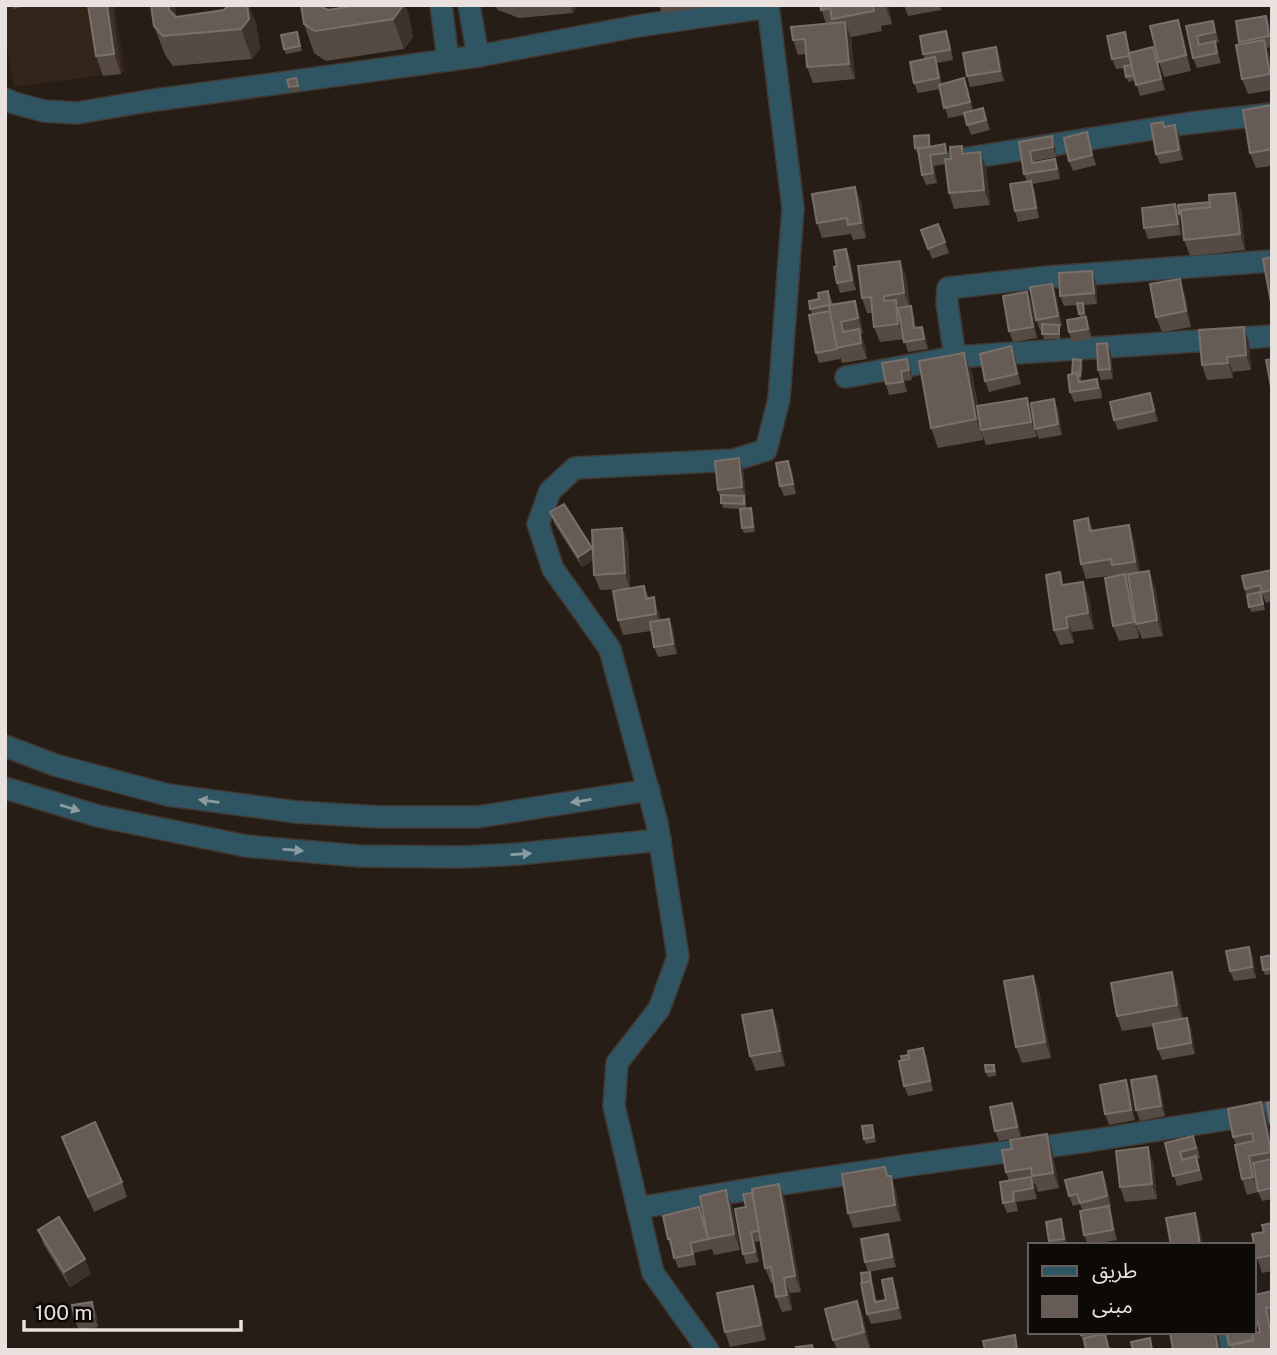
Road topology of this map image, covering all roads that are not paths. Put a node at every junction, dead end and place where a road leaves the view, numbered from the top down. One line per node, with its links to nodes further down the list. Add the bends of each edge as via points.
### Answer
1 (440, 5): 5 (street)
2 (469, 5): 4 (street)
3 (768, 6): 4 (street); 15 (street, via 793,208 779,399 766,450 734,460 575,468 550,491 538,524 554,569 610,649)
4 (478, 56): 5 (street)
5 (448, 60): 6 (street, via 77,113 44,111)
6 (5, 99)
7 (1272, 114): 8 (street)
8 (957, 160)
9 (1272, 261): 11 (street, via 948,288)
10 (1272, 336): 11 (street)
11 (955, 357): 12 (street)
12 (846, 377)
13 (5, 746): 15 (street, one-way to 13, via 477,817 320,814 168,795 55,765)
14 (5, 788): 16 (street, one-way to 16, via 98,817 246,846 359,856 462,857)
15 (649, 790): 16 (street)
16 (660, 840): 18 (street, via 678,957 659,1009 617,1063 614,1106)
17 (1272, 1112): 18 (street)
18 (638, 1208): 19 (street, via 653,1273)
19 (708, 1350)

